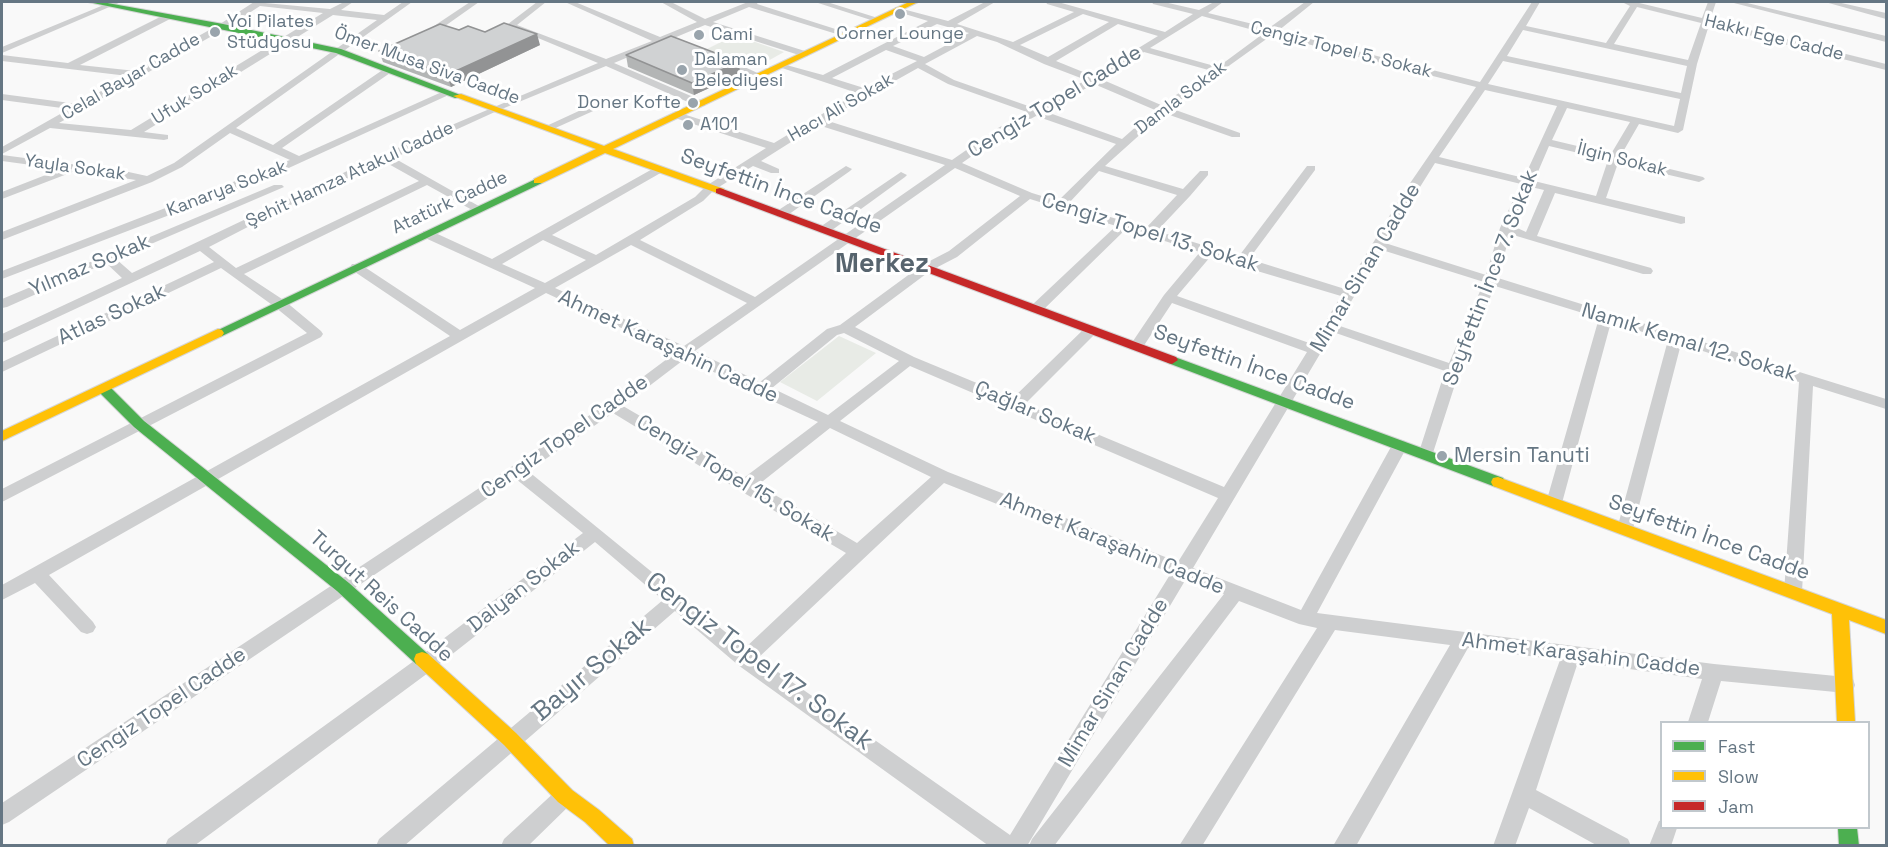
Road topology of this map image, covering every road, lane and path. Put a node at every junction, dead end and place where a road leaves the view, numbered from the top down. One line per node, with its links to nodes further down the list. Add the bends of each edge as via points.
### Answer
1 (92, 2): 21 (main road, Ömer Musa Siva Cadde)
2 (258, 2): 25 (street); 37 (street, Celal Bayar Cadde)
3 (349, 2): 25 (street, Ufuk Sokak)
4 (408, 2): 30 (street)
5 (475, 2): 45 (street, via 434,32)
6 (542, 2): 57 (street, via 511,26)
7 (569, 2): 46 (street)
8 (665, 2): 34 (street)
9 (732, 2): 23 (street)
10 (819, 2): 31 (street)
11 (914, 2): 24 (main road, Atatürk Cadde)
12 (991, 2): 36 (street)
13 (1050, 2): 26 (street)
14 (1156, 2): 27 (street, Cengiz Topel 5. Sokak)
15 (1219, 2): 27 (street, Cengiz Topel Cadde)
16 (1310, 2): 39 (street, Damla Sokak)
17 (1536, 2): 38 (street, Mimar Sinan Cadde)
18 (1712, 2): 33 (street)
19 (1734, 2): 44 (street)
20 (1829, 2): 29 (street)
21 (113, 3): 28 (main road, Ömer Musa Siva Cadde); 51 (street)
22 (1631, 3): 33 (street, Hakkı Ege Cadde); 48 (street)
23 (748, 4): 34 (street, Şehit Hamza Atakul Cadde); 41 (street)
24 (898, 9): 31 (main road, Atatürk Cadde); 32 (street)
25 (331, 12): 30 (street); 43 (street, Ufuk Sokak)
26 (1080, 12): 35 (street); 47 (street)
27 (1201, 14): 39 (street, Cengiz Topel 5. Sokak); 42 (street, Cengiz Topel Cadde)
28 (169, 16): 37 (main road, Ömer Musa Siva Cadde); 62 (street)
29 (1887, 16)
30 (385, 18): 52 (street)
31 (877, 19): 41 (main road, Atatürk Cadde)
32 (935, 21): 36 (street); 49 (street)
33 (1707, 21): 60 (street); 63 (street, Hakkı Ege Cadde)
34 (704, 22): 46 (street, Şehit Hamza Atakul Cadde); 53 (street)
35 (1115, 22): 42 (street); 59 (street)
36 (948, 25): 40 (street)
37 (223, 26): 43 (main road, Ömer Musa Siva Cadde); 66 (street, Celal Bayar Cadde)
38 (1519, 27): 48 (street); 56 (street, Mimar Sinan Cadde)
39 (1269, 32): 64 (street, Damla Sokak); 70 (street, Cengiz Topel 5. Sokak)
40 (976, 33): 47 (street); 58 (street, Hacı Ali Sokak)
41 (846, 34): 53 (main road, Atatürk Cadde)
42 (1166, 35): 50 (street, Cengiz Topel Cadde)
43 (284, 39): 52 (main road, Ömer Musa Siva Cadde); 88 (street, Ufuk Sokak)
44 (1887, 39)
45 (416, 40)
46 (658, 40): 57 (street, Şehit Hamza Atakul Cadde)
47 (1011, 46): 59 (street)
48 (1608, 46): 60 (street)
49 (885, 47): 58 (street); 68 (street)
50 (1142, 49): 64 (street); 69 (street, Cengiz Topel Cadde)
51 (2, 50)
52 (338, 51): 65 (main road, Ömer Musa Siva Cadde, via 374,61); 87 (street)
53 (805, 54): 61 (main road, Atatürk Cadde)
54 (710, 55): 67 (street)
55 (2, 58): 62 (street)
56 (1501, 58): 70 (street, Mimar Sinan Cadde); 74 (street)
57 (606, 62): 76 (street); 79 (street, Şehit Hamza Atakul Cadde)
58 (922, 62): 71 (street, Hacı Ali Sokak); 81 (street, via 951,82)
59 (1047, 62): 69 (street)
60 (1692, 64): 74 (street)
61 (782, 65): 67 (main road, Atatürk Cadde); 68 (street)
62 (70, 66): 66 (street)
63 (1887, 68)
64 (1220, 70): 80 (street, Damla Sokak)
65 (387, 71): 72 (main road, Ömer Musa Siva Cadde); 95 (street)
66 (135, 74): 78 (street, Celal Bayar Cadde)
67 (759, 75): 76 (main road, Atatürk Cadde)
68 (823, 79): 71 (street)
69 (1093, 80): 80 (street); 81 (street, Cengiz Topel Cadde)
70 (1482, 86): 77 (street, Cengiz Topel 5. Sokak); 100 (street, Mimar Sinan Cadde)
71 (865, 92): 83 (street, Hacı Ali Sokak)
72 (448, 93): 79 (main road, Ömer Musa Siva Cadde); 101 (street, Kanarya Sokak)
73 (2, 96): 78 (street)
74 (1684, 97): 84 (street, Cengiz Topel 5. Sokak, via 1678,130)
75 (607, 101): 86 (street)
76 (701, 104): 82 (main road, Atatürk Cadde)
77 (1563, 105): 84 (street, Cengiz Topel 5. Sokak); 91 (street, Seyfettin İnce 7. Sokak)
78 (79, 107): 85 (street, Celal Bayar Cadde)
79 (493, 109): 86 (main road, Ömer Musa Siva Cadde); 97 (street, Şehit Hamza Atakul Cadde)
80 (1162, 109): 89 (street); 92 (street, Damla Sokak)
81 (1034, 110): 92 (street); 103 (street, Cengiz Topel Cadde)
82 (676, 115): 94 (street); 96 (main road, Atatürk Cadde)
83 (817, 121): 94 (street, Hacı Ali Sokak); 103 (street, Cengiz Topel 13. Sokak)
84 (1636, 121): 99 (street)
85 (48, 125): 88 (street); 93 (street, Celal Bayar Cadde)
86 (547, 128): 96 (main road, Ömer Musa Siva Cadde)
87 (229, 129): 95 (street); 114 (street, via 178,165)
88 (133, 134): 90 (street)
89 (1236, 135)
90 (164, 136)
91 (1546, 142): 99 (street, İlgin Sokak); 116 (street, Seyfettin İnce 7. Sokak)
92 (1123, 143): 104 (street, Damla Sokak)
93 (4, 146)
94 (774, 147): 102 (street, Hacı Ali Sokak)
95 (274, 149): 101 (street)
96 (606, 149): 107 (main road, Seyfettin İnce Cadde); 126 (main road, Atatürk Cadde)
97 (385, 157): 115 (street); 123 (street, Şehit Hamza Atakul Cadde)
98 (2, 158): 105 (street, Yayla Sokak)
99 (1614, 158): 113 (street, İlgin Sokak); 124 (street)
100 (1432, 159): 116 (street); 139 (street, Mimar Sinan Cadde)
101 (299, 160): 111 (street, Kanarya Sokak)
102 (752, 161): 109 (street); 118 (street, Hacı Ali Sokak)
103 (954, 165): 120 (street, Cengiz Topel 13. Sokak); 136 (street, Cengiz Topel Cadde)
104 (1097, 167): 121 (street); 125 (street, Damla Sokak)
105 (74, 168): 114 (street, Yayla Sokak); 122 (street)
106 (1311, 168): 144 (street)
107 (660, 169): 118 (main road, Seyfettin İnce Cadde); 135 (street)
108 (846, 169): 127 (street)
109 (775, 171)
110 (1204, 172): 121 (street)
111 (265, 175): 117 (street); 151 (street, Kanarya Sokak)
112 (902, 175): 131 (street)
113 (1698, 179)
114 (148, 180): 134 (street)
115 (427, 181): 126 (street); 150 (street)
116 (1528, 182): 119 (street); 130 (street, Seyfettin İnce 7. Sokak)
117 (279, 187): 123 (street); 142 (street, Yılmaz Sokak)
118 (710, 188): 127 (main road, Seyfettin İnce Cadde); 138 (street, Hacı Ali Sokak, via 699,199)
119 (1551, 188): 124 (street); 137 (street)
120 (1028, 195): 125 (street, Cengiz Topel 13. Sokak); 148 (street, via 953,254)
121 (1186, 195): 132 (street)
122 (2, 196)
123 (298, 197): 140 (street, Şehit Hamza Atakul Cadde)
124 (1600, 200): 128 (street)
125 (1061, 204): 129 (street, Cengiz Topel 13. Sokak)
126 (478, 209): 133 (main road, Atatürk Cadde)
127 (781, 214): 131 (main road, Seyfettin İnce Cadde)
128 (1681, 220)
129 (1124, 225): 132 (street, Cengiz Topel 13. Sokak); 160 (street)
130 (1506, 228): 137 (street); 153 (street, Seyfettin İnce 7. Sokak)
131 (824, 230): 136 (main road, Seyfettin İnce Cadde)
132 (1150, 231): 141 (street, Cengiz Topel 13. Sokak)
133 (427, 234): 146 (street, Ahmet Karaşahin Cadde); 147 (main road, Atatürk Cadde)
134 (2, 236)
135 (543, 236): 143 (street); 146 (street)
136 (846, 238): 148 (main road, Seyfettin İnce Cadde); 157 (street, Cengiz Topel Cadde)
137 (1530, 238): 149 (street)
138 (631, 240): 143 (street, Hacı Ali Sokak); 157 (street)
139 (1379, 245): 153 (street, Namık Kemal 12. Sokak); 155 (street, Mimar Sinan Cadde)
140 (201, 246): 145 (street); 152 (street, Şehit Hamza Atakul Cadde)
141 (1208, 251): 144 (street, Cengiz Topel 13. Sokak); 156 (street)
142 (109, 259): 152 (street); 158 (street, Yılmaz Sokak)
143 (595, 259): 154 (street, Hacı Ali Sokak)
144 (1241, 262): 155 (street, Cengiz Topel 13. Sokak)
145 (222, 263): 150 (street); 172 (street, Atlas Sokak)
146 (491, 265): 154 (street, Ahmet Karaşahin Cadde)
147 (356, 267): 159 (main road, Atatürk Cadde); 165 (street)
148 (926, 268): 160 (main road, Seyfettin İnce Cadde); 163 (street)
149 (1647, 271)
150 (235, 273): 159 (street)
151 (2, 276)
152 (131, 279): 166 (street, Şehit Hamza Atakul Cadde)
153 (1491, 281): 161 (street, Namık Kemal 12. Sokak); 173 (street, Seyfettin İnce 7. Sokak)
154 (544, 289): 165 (street, Hacı Ali Sokak); 170 (street, Ahmet Karaşahin Cadde)
155 (1348, 294): 162 (street, Mimar Sinan Cadde)
156 (1169, 298): 168 (street); 169 (street)
157 (758, 303): 170 (street, Cengiz Topel Cadde)
158 (2, 304)
159 (279, 304): 175 (main road, Atatürk Cadde); 182 (street, via 316,334)
160 (1036, 309): 164 (main road, Seyfettin İnce Cadde)
161 (1606, 317): 167 (street, Namık Kemal 12. Sokak); 192 (street)
162 (1330, 327): 169 (street, Mimar Sinan Cadde); 173 (street)
163 (845, 328): 171 (street, Çağlar Sokak); 176 (street, via 832,332)
164 (1091, 330): 168 (main road, Seyfettin İnce Cadde); 179 (street)
165 (460, 336): 188 (street, Hacı Ali Sokak)
166 (2, 339)
167 (1675, 339): 174 (street, Namık Kemal 12. Sokak); 193 (street)
168 (1136, 347): 177 (main road, Seyfettin İnce Cadde)
169 (1316, 350): 177 (street, Mimar Sinan Cadde)
170 (685, 352): 176 (street, Ahmet Karaşahin Cadde); 180 (street, Cengiz Topel Cadde)
171 (909, 360): 179 (street, Çağlar Sokak); 181 (street)
172 (2, 368)
173 (1454, 369): 185 (street, Seyfettin İnce 7. Sokak)
174 (1806, 378): 178 (street, Namık Kemal 12. Sokak); 200 (street)
175 (103, 388): 182 (main road, Turgut Reis Cadde); 183 (main road, Atatürk Cadde)
176 (760, 390): 181 (street, Ahmet Karaşahin Cadde)
177 (1285, 402): 184 (main road, Seyfettin İnce Cadde); 190 (street, Mimar Sinan Cadde)
178 (1887, 404)
179 (1015, 405): 190 (street, Çağlar Sokak)
180 (614, 406): 186 (street, Cengiz Topel Cadde); 189 (street, Cengiz Topel 15. Sokak)
181 (829, 421): 187 (street, Ahmet Karaşahin Cadde); 189 (street)
182 (139, 424): 188 (main road, Turgut Reis Cadde); 191 (street)
183 (3, 433)
184 (1400, 445): 185 (main road, Seyfettin İnce Cadde); 204 (street)
185 (1426, 455): 192 (main road, Seyfettin İnce Cadde)
186 (517, 471): 194 (street, Cengiz Topel 17. Sokak); 198 (street, Cengiz Topel Cadde)
187 (942, 476): 195 (street); 196 (street, Ahmet Karaşahin Cadde)
188 (208, 478): 197 (street, Hacı Ali Sokak); 198 (main road, Turgut Reis Cadde)
189 (745, 486): 195 (street, Cengiz Topel 15. Sokak)
190 (1227, 495): 196 (street, Mimar Sinan Cadde)
191 (2, 496)
192 (1554, 503): 193 (main road, Seyfettin İnce Cadde)
193 (1625, 529): 200 (main road, Seyfettin İnce Cadde)
194 (595, 533): 202 (street, Cengiz Topel 17. Sokak); 211 (street, Dalyan Sokak)
195 (858, 552): 210 (street)
196 (1180, 571): 199 (street, Ahmet Karaşahin Cadde); 227 (street, Mimar Sinan Cadde)
197 (37, 574): 201 (street, Hacı Ali Sokak); 206 (street)
198 (344, 587): 211 (main road, Turgut Reis Cadde); 219 (street, Cengiz Topel Cadde)
199 (1235, 592): 204 (street, Ahmet Karaşahin Cadde); 228 (street)
200 (1793, 592): 203 (main road, Seyfettin İnce Cadde)
201 (2, 593)
202 (674, 601): 210 (street, Cengiz Topel 17. Sokak); 216 (street, Bayır Sokak)
203 (1840, 610): 207 (main road, Seyfettin İnce Cadde); 213 (main road)
204 (1305, 619): 205 (street, Ahmet Karaşahin Cadde)
205 (1330, 622): 208 (street, Ahmet Karaşahin Cadde); 229 (street)
206 (87, 627)
207 (1887, 627)
208 (1462, 641): 209 (street, Ahmet Karaşahin Cadde); 230 (street)
209 (1572, 652): 212 (street, Ahmet Karaşahin Cadde); 217 (street)
210 (745, 659): 226 (street, Cengiz Topel 17. Sokak)
211 (425, 664): 216 (main road, Turgut Reis Cadde); 222 (street, Dalyan Sokak)
212 (1714, 672): 213 (street, Ahmet Karaşahin Cadde); 214 (street)
213 (1846, 685): 215 (main road)
214 (1699, 721)
215 (1846, 721)
216 (510, 739): 218 (main road, Turgut Reis Cadde); 223 (street, Bayır Sokak)
217 (1524, 795): 231 (street); 232 (street)
218 (565, 796): 224 (street); 225 (main road, Turgut Reis Cadde)
219 (2, 815)
220 (1666, 829): 233 (street)
221 (1848, 829): 234 (main road)
222 (176, 846)
223 (387, 846)
224 (512, 846)
225 (625, 846)
226 (1008, 846)
227 (1015, 846)
228 (1040, 846)
229 (1190, 846)
230 (1344, 846)
231 (1504, 846)
232 (1620, 846)
233 (1660, 846)
234 (1849, 846)

